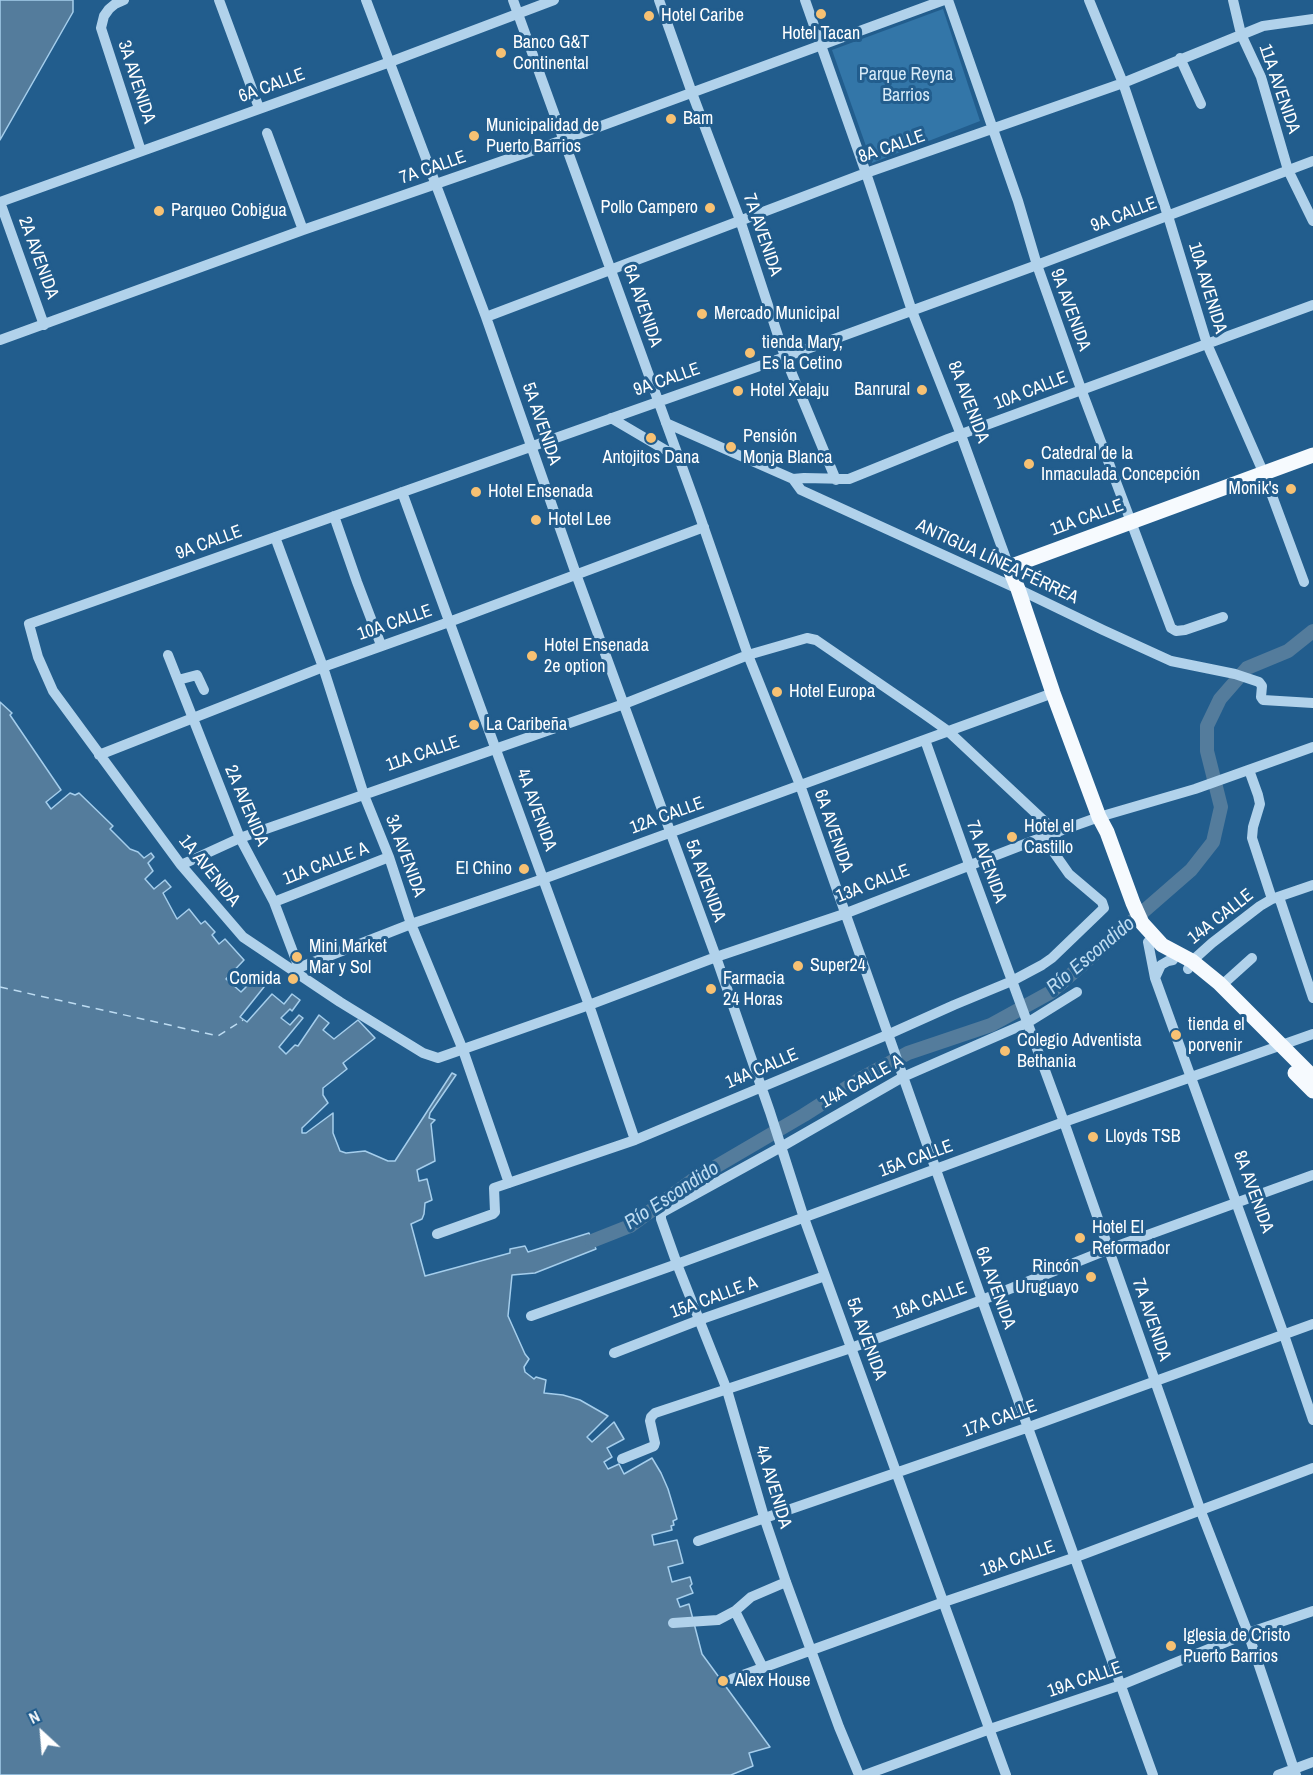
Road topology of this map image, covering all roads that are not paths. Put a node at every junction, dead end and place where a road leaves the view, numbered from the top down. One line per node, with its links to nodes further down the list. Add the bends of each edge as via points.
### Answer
1 (124, 0): 24 (street, 3A AVENIDA, via 109,9 101,28)
2 (219, 0): 20 (street)
3 (366, 0): 16 (street, 5A AVENIDA)
4 (513, 0): 11 (street, 6A AVENIDA)
5 (554, 0): 11 (street, 6A CALLE)
6 (659, 0): 18 (street, 7A AVENIDA)
7 (805, 0): 14 (street, 8A AVENIDA)
8 (946, 0): 14 (street, 7A CALLE); 21 (street, 9A AVENIDA)
9 (1089, 0): 17 (street, 10A AVENIDA)
10 (1233, 0): 13 (street, 11A AVENIDA)
11 (519, 14): 16 (street, 6A CALLE); 23 (street, 6A AVENIDA)
12 (1313, 20): 13 (street, 8A CALLE, via 1263,26)
13 (1241, 34): 15 (street, 8A CALLE); 26 (street, 11A AVENIDA, via 1261,77)
14 (821, 45): 18 (street, 7A CALLE); 27 (street, 8A AVENIDA)
15 (1180, 58): 17 (street, 8A CALLE); 19 (street)
16 (390, 62): 20 (street, 6A CALLE); 28 (street, 5A AVENIDA)
17 (1123, 83): 21 (street, 8A CALLE); 30 (street, 10A AVENIDA)
18 (692, 93): 23 (street, 7A CALLE); 31 (street, 7A AVENIDA)
19 (1201, 104)
20 (258, 108): 24 (street, 6A CALLE)
21 (993, 129): 27 (street, 8A CALLE); 34 (street, 9A AVENIDA)
22 (267, 133): 33 (street)
23 (563, 140): 28 (street, 7A CALLE); 35 (street, 6A AVENIDA)
24 (141, 151): 29 (street, 6A CALLE)
25 (1313, 161): 26 (street, 9A CALLE)
26 (1288, 170): 30 (street, 9A CALLE); 32 (street, 11A AVENIDA)
27 (866, 173): 31 (street, 8A CALLE); 37 (street, 8A AVENIDA)
28 (436, 185): 33 (street, 7A CALLE); 38 (street, 5A AVENIDA)
29 (0, 202): 39 (street, 2A AVENIDA)
30 (1168, 216): 34 (street, 9A CALLE); 41 (street, 10A AVENIDA)
31 (740, 220): 35 (street, 8A CALLE); 42 (street, 7A AVENIDA)
32 (1313, 220)
33 (303, 230): 39 (street, 7A CALLE)
34 (1037, 266): 37 (street, 9A CALLE); 43 (street, 9A AVENIDA)
35 (611, 269): 38 (street, 8A CALLE); 44 (street, 6A AVENIDA)
36 (1313, 305): 41 (street, 10A CALLE)
37 (912, 311): 42 (street, 9A CALLE); 47 (street, 8A AVENIDA)
38 (486, 317): 48 (street, 5A AVENIDA)
39 (44, 325): 40 (street, 7A CALLE)
40 (0, 340)
41 (1207, 344): 43 (street, 10A CALLE); 51 (street, 10A AVENIDA)
42 (785, 357): 44 (street, 9A CALLE); 53 (street, 7A AVENIDA)
43 (1081, 390): 47 (street, 10A CALLE); 56 (street, 9A AVENIDA)
44 (658, 401): 45 (street, 9A CALLE); 46 (street, 6A AVENIDA)
45 (610, 417): 48 (street, 9A CALLE); 50 (street)
46 (666, 423): 50 (street, 6A AVENIDA); 52 (street, ANTIGUA LÍNEA FÉRREA)
47 (961, 435): 53 (street, 10A CALLE, via 849,479); 59 (street, 8A AVENIDA)
48 (531, 446): 54 (street, 9A CALLE); 60 (street, 5A AVENIDA)
49 (1313, 455): 51 (main road, 11A CALLE)
50 (679, 458): 57 (street, 6A AVENIDA)
51 (1264, 474): 56 (main road, 11A CALLE); 61 (street, 10A AVENIDA)
52 (793, 479): 53 (street, 10A CALLE); 62 (street, ANTIGUA LÍNEA FÉRREA, via 801,490)
53 (836, 480)
54 (402, 492): 55 (street, 9A CALLE); 64 (street, 4A AVENIDA)
55 (334, 516): 58 (street, 9A CALLE); 66 (street)
56 (1130, 523): 59 (main road, 11A CALLE); 63 (street, 9A AVENIDA, via 1171,628 1185,630)
57 (704, 527): 60 (street, 10A CALLE); 68 (street, 6A AVENIDA)
58 (275, 537): 65 (street, 9A CALLE); 69 (street, 3A AVENIDA)
59 (1009, 567): 62 (main road, 8A AVENIDA)
60 (576, 574): 64 (street, 10A CALLE); 74 (street, 5A AVENIDA)
61 (1304, 582)
62 (1018, 589): 72 (main road, 8A AVENIDA); 73 (street, ANTIGUA LÍNEA FÉRREA, via 1171,661 1259,682 1263,700)
63 (1223, 617)
64 (449, 622): 66 (street, 10A CALLE); 79 (street, 4A AVENIDA)
65 (29, 624): 80 (street, 1A AVENIDA, via 53,691)
66 (381, 645): 69 (street, 10A CALLE)
67 (168, 655): 70 (street, 2A AVENIDA)
68 (748, 655): 74 (street, 11A CALLE); 76 (street, 11A CALLE, via 801,639 816,640); 82 (street, 6A AVENIDA)
69 (322, 667): 75 (street, 10A CALLE); 83 (street, 3A AVENIDA)
70 (178, 680): 71 (street, via 197,675); 75 (street, 2A AVENIDA)
71 (204, 690)
72 (1053, 693): 76 (street, 12A CALLE); 84 (main road, 8A AVENIDA)
73 (1313, 703)
74 (624, 704): 79 (street, 11A CALLE); 85 (street, 5A AVENIDA)
75 (192, 718): 80 (street, 10A CALLE); 88 (street, 2A AVENIDA)
76 (948, 731): 77 (street, 12A CALLE); 86 (street)
77 (925, 740): 82 (street, 12A CALLE); 90 (street, 7A AVENIDA)
78 (1313, 747): 81 (street, 13A CALLE)
79 (496, 749): 83 (street, 11A CALLE); 92 (street, 4A AVENIDA)
80 (99, 755): 91 (street, 1A AVENIDA)
81 (1247, 771): 84 (street, 13A CALLE); 94 (street, via 1260,804 1252,838)
82 (800, 785): 85 (street, 12A CALLE); 96 (street, 6A AVENIDA)
83 (364, 795): 88 (street, 11A CALLE); 89 (street, 3A AVENIDA)
84 (1099, 817): 86 (street, 13A CALLE); 98 (main road, 8A AVENIDA)
85 (670, 833): 92 (street, 12A CALLE); 100 (street, 5A AVENIDA)
86 (1057, 833): 87 (street, 13A CALLE)
87 (1044, 837): 90 (street, 13A CALLE); 106 (street, 14A CALLE, via 1069,874 1102,902 1104,910 1052,958)
88 (240, 838): 91 (street, 11A CALLE); 95 (street, 2A AVENIDA)
89 (389, 857): 95 (street, 11A CALLE A); 97 (street, 3A AVENIDA)
90 (969, 864): 96 (street, 13A CALLE); 106 (street, 7A AVENIDA)
91 (181, 865): 104 (street, 1A AVENIDA, via 243,937)
92 (543, 879): 97 (street, 12A CALLE); 110 (street, 4A AVENIDA)
93 (1313, 885): 94 (street, 14A CALLE)
94 (1275, 898): 103 (street, 14A CALLE, via 1225,931); 109 (street)
95 (274, 902): 104 (street, 2A AVENIDA)
96 (844, 914): 100 (street, 13A CALLE); 113 (street, 6A AVENIDA)
97 (411, 924): 104 (street, 12A CALLE); 115 (street, 3A AVENIDA)
98 (1139, 924): 99 (main road, 8A AVENIDA); 103 (main road, 8A AVENIDA)
99 (1148, 942): 102 (main road, 8A AVENIDA); 105 (street, 8A AVENIDA)
100 (716, 957): 110 (street, 13A CALLE); 120 (street, 5A AVENIDA)
101 (1252, 958): 107 (street)
102 (1173, 960): 103 (main road, 8A AVENIDA); 105 (street, via 1161,965)
103 (1190, 965): 107 (main road); 114 (main road)
104 (296, 969): 116 (street, 1A AVENIDA, via 340,1002 423,1053 438,1058)
105 (1155, 978): 119 (street, 8A AVENIDA)
106 (1012, 981): 111 (street, 7A AVENIDA); 113 (street, 14A CALLE)
107 (1222, 985): 114 (main road)
108 (1077, 992): 111 (street, 14A CALLE A)
109 (1313, 998)
110 (589, 1005): 115 (street, 13A CALLE); 123 (street, 4A AVENIDA)
111 (1026, 1020): 117 (street, 14A CALLE A); 122 (street, 7A AVENIDA)
112 (1313, 1034): 114 (street, 15A CALLE)
113 (888, 1038): 117 (street, 6A AVENIDA); 120 (street, 14A CALLE)
114 (1277, 1047): 118 (main road); 119 (street, 15A CALLE); 121 (main road)
115 (463, 1050): 116 (street, 13A CALLE); 127 (street, 3A AVENIDA)
116 (446, 1056)
117 (903, 1076): 124 (street, 14A CALLE A); 125 (street, 6A AVENIDA)
118 (1313, 1077)
119 (1191, 1078): 122 (street, 15A CALLE); 128 (street, 8A AVENIDA)
120 (761, 1087): 123 (street, 14A CALLE); 124 (street, 5A AVENIDA)
121 (1313, 1091)
122 (1064, 1122): 125 (street, 15A CALLE); 132 (street, 7A AVENIDA)
123 (635, 1140): 127 (street, 14A CALLE)
124 (780, 1143): 129 (street, 14A CALLE A); 130 (street, 5A AVENIDA)
125 (936, 1170): 130 (street, 15A CALLE); 135 (street, 6A AVENIDA)
126 (1313, 1175): 128 (street, 16A CALLE)
127 (509, 1183): 131 (street, via 494,1188 493,1214)
128 (1236, 1203): 132 (street, 16A CALLE); 139 (street, 8A AVENIDA)
129 (666, 1209): 133 (street, 4A AVENIDA, via 661,1219)
130 (804, 1218): 133 (street, 15A CALLE); 134 (street, 5A AVENIDA)
131 (437, 1234)
132 (1109, 1249): 135 (street, 16A CALLE); 142 (street, 7A AVENIDA)
133 (677, 1264): 136 (street, 15A CALLE); 137 (street, 4A AVENIDA)
134 (825, 1276): 137 (street, 15A CALLE A); 140 (street, 5A AVENIDA)
135 (981, 1300): 140 (street, 16A CALLE); 145 (street, 6A AVENIDA)
136 (531, 1316)
137 (699, 1320): 141 (street, 15A CALLE A); 143 (street, 4A AVENIDA)
138 (1313, 1324): 139 (street, 17A CALLE)
139 (1284, 1335): 142 (street, 17A CALLE); 144 (street, 8A AVENIDA)
140 (851, 1348): 143 (street, 16A CALLE); 148 (street, 5A AVENIDA)
141 (614, 1353)
142 (1155, 1381): 145 (street, 17A CALLE); 149 (street, 7A AVENIDA)
143 (727, 1390): 146 (street, 16A CALLE, via 655,1413 650,1421 654,1446); 150 (street, 4A AVENIDA)
144 (1313, 1420)
145 (1029, 1427): 148 (street, 17A CALLE); 152 (street, 6A AVENIDA)
146 (622, 1459)
147 (1313, 1468): 149 (street, 18A CALLE)
148 (896, 1473): 150 (street, 17A CALLE); 154 (street, 5A AVENIDA)
149 (1200, 1509): 152 (street, 18A CALLE); 158 (street, 7A AVENIDA)
150 (765, 1517): 151 (street, 17A CALLE); 153 (street, 4A AVENIDA)
151 (698, 1541)
152 (1076, 1557): 154 (street, 18A CALLE); 162 (street, 6A AVENIDA)
153 (786, 1582): 155 (street, via 751,1597); 159 (street, 4A AVENIDA)
154 (944, 1602): 159 (street, 18A CALLE); 163 (street, 5A AVENIDA)
155 (735, 1611): 157 (street, via 711,1621); 160 (street)
156 (1313, 1611): 158 (street, 19A CALLE)
157 (673, 1623)
158 (1248, 1634): 162 (street, 19A CALLE); 165 (street, 7A AVENIDA)
159 (811, 1651): 160 (street, 18A CALLE); 166 (street, 4A AVENIDA)
160 (763, 1668): 161 (street, 18A CALLE)
161 (732, 1679)
162 (1121, 1685): 163 (street, 19A CALLE); 169 (street, 6A AVENIDA)
163 (990, 1729): 167 (street, 19A CALLE); 168 (street, 5A AVENIDA)
164 (1313, 1762): 165 (street)
165 (1295, 1772): 170 (street)
166 (859, 1775)
167 (865, 1775)
168 (1006, 1775)
169 (1154, 1775)
170 (1278, 1775)

